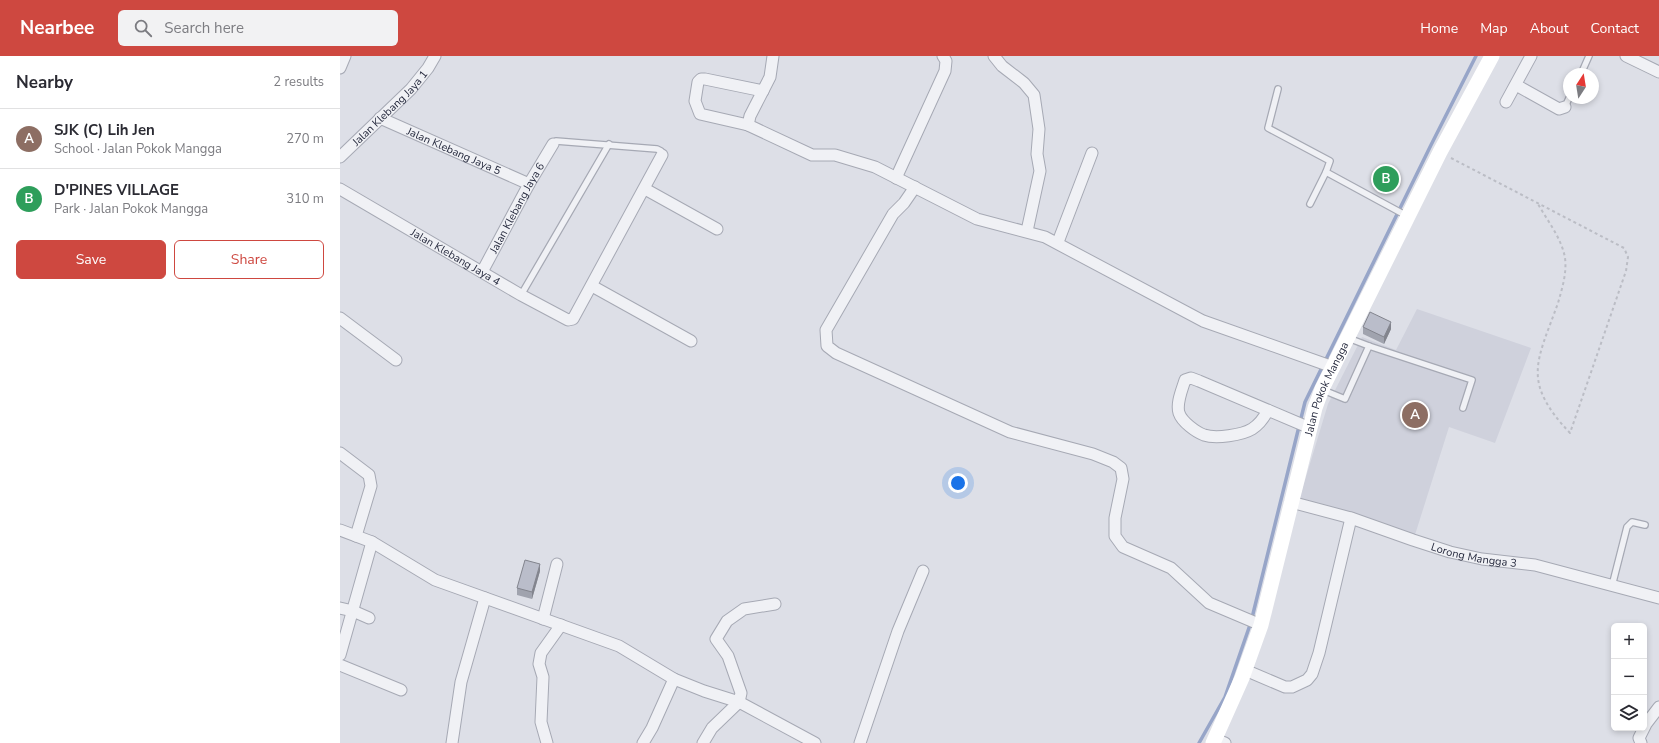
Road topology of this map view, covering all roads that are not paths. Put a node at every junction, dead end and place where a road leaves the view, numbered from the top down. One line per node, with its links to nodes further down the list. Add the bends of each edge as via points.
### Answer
1 (345, 56): 11 (street)
2 (435, 56): 19 (street, Jalan Klebang Jaya 1, via 412,89)
3 (773, 56): 16 (street, via 770,77)
4 (944, 56): 27 (street, via 945,71)
5 (994, 56): 35 (street, via 1002,66 1024,82 1034,95 1039,129 1037,154 1040,171)
6 (1492, 56): 33 (main road, Jalan Pokok Mangga)
7 (1531, 56): 14 (street)
8 (1589, 56): 12 (lane)
9 (1626, 56): 10 (street)
10 (1643, 60): 13 (street)
11 (340, 68)
12 (1584, 68)
13 (1659, 72)
14 (1516, 85): 17 (street); 18 (street, via 1559,108)
15 (1278, 89): 26 (lane, via 1268,128 1330,161)
16 (763, 91): 20 (street); 20 (street, via 705,79 698,82 695,101 700,114)
17 (1506, 102)
18 (1565, 104)
19 (380, 118): 25 (street, Jalan Klebang Jaya 1); 28 (street, Jalan Klebang Jaya 5)
20 (748, 125): 27 (street, via 812,155 835,155 875,167)
21 (553, 144): 22 (lane, via 556,141); 28 (street, Jalan Klebang Jaya 6)
22 (609, 144): 24 (lane, via 657,149); 39 (lane)
23 (1092, 153): 36 (street)
24 (662, 155): 31 (street)
25 (340, 157)
26 (1326, 172): 32 (lane); 33 (lane)
27 (896, 178): 29 (street)
28 (529, 184): 37 (street, Jalan Klebang Jaya 6)
29 (915, 187): 35 (street, via 977,219); 67 (street, via 893,214 826,330 828,346 836,352 1010,432 1093,454 1113,462 1121,468 1123,479 1115,518 1115,536 1123,547 1171,568 1209,603)
30 (340, 189): 37 (street, Jalan Klebang Jaya 4)
31 (645, 189): 34 (street); 38 (street)
32 (1310, 204)
33 (1408, 217): 41 (main road, Jalan Pokok Mangga)
34 (717, 229)
35 (1027, 231): 36 (street)
36 (1058, 242): 45 (street, via 1203,320)
37 (482, 272): 39 (street, Jalan Klebang Jaya 4)
38 (592, 286): 39 (street, Jalan Klebang Jaya 4, via 573,319 568,320); 42 (street)
39 (521, 295)
40 (340, 318): 44 (street)
41 (1348, 337): 43 (lane); 45 (main road, Jalan Pokok Mangga)
42 (690, 341)
43 (1369, 346): 46 (lane, via 1345,399); 47 (lane, via 1472,380)
44 (396, 360)
45 (1331, 366): 46 (main road, Jalan Pokok Mangga)
46 (1322, 390): 49 (main road, Jalan Pokok Mangga, via 1315,408)
47 (1463, 408)
48 (1268, 410): 48 (street, via 1191,378 1184,380 1178,404 1179,414 1188,425 1205,435 1238,435 1262,421); 49 (street)
49 (1302, 425): 51 (main road, Jalan Pokok Mangga)
50 (340, 453): 55 (street, via 368,475 370,480 371,486)
51 (1291, 502): 52 (street, Lorong Mangga 3); 67 (main road, Jalan Pokok Mangga)
52 (1351, 518): 59 (street, Lorong Mangga 3, via 1450,552 1482,559 1535,565); 71 (street, via 1320,653 1312,674 1300,684 1285,687)
53 (1645, 525): 59 (lane, via 1632,522 1627,527)
54 (340, 530): 55 (street)
55 (356, 536): 56 (street)
56 (372, 542): 60 (street, via 435,580); 64 (street)
57 (557, 564): 66 (street)
58 (923, 571): 82 (street, via 898,631)
59 (1612, 586): 61 (street, Lorong Mangga 3)
60 (485, 598): 66 (street); 77 (street, via 461,682)
61 (1659, 598)
62 (775, 604): 74 (street, via 744,609 726,621 716,639 728,656 741,693)
63 (340, 608): 64 (street)
64 (353, 611): 65 (street); 69 (street)
65 (369, 618)
66 (544, 619): 68 (street)
67 (1258, 623): 71 (main road, Jalan Pokok Mangga)
68 (561, 625): 72 (street, via 619,646); 78 (street, via 541,653 539,664 543,677 541,722)
69 (340, 655)
70 (340, 665): 73 (street)
71 (1246, 670): 76 (main road, Jalan Pokok Mangga)
72 (674, 679): 74 (street); 79 (street)
73 (401, 690)
74 (739, 702): 80 (street, via 712,728); 81 (street)
75 (1659, 707): 83 (street, via 1642,732 1639,738)
76 (1217, 742)
77 (452, 743)
78 (547, 743)
79 (643, 743)
80 (703, 743)
81 (815, 743)
82 (860, 743)
83 (1641, 743)

